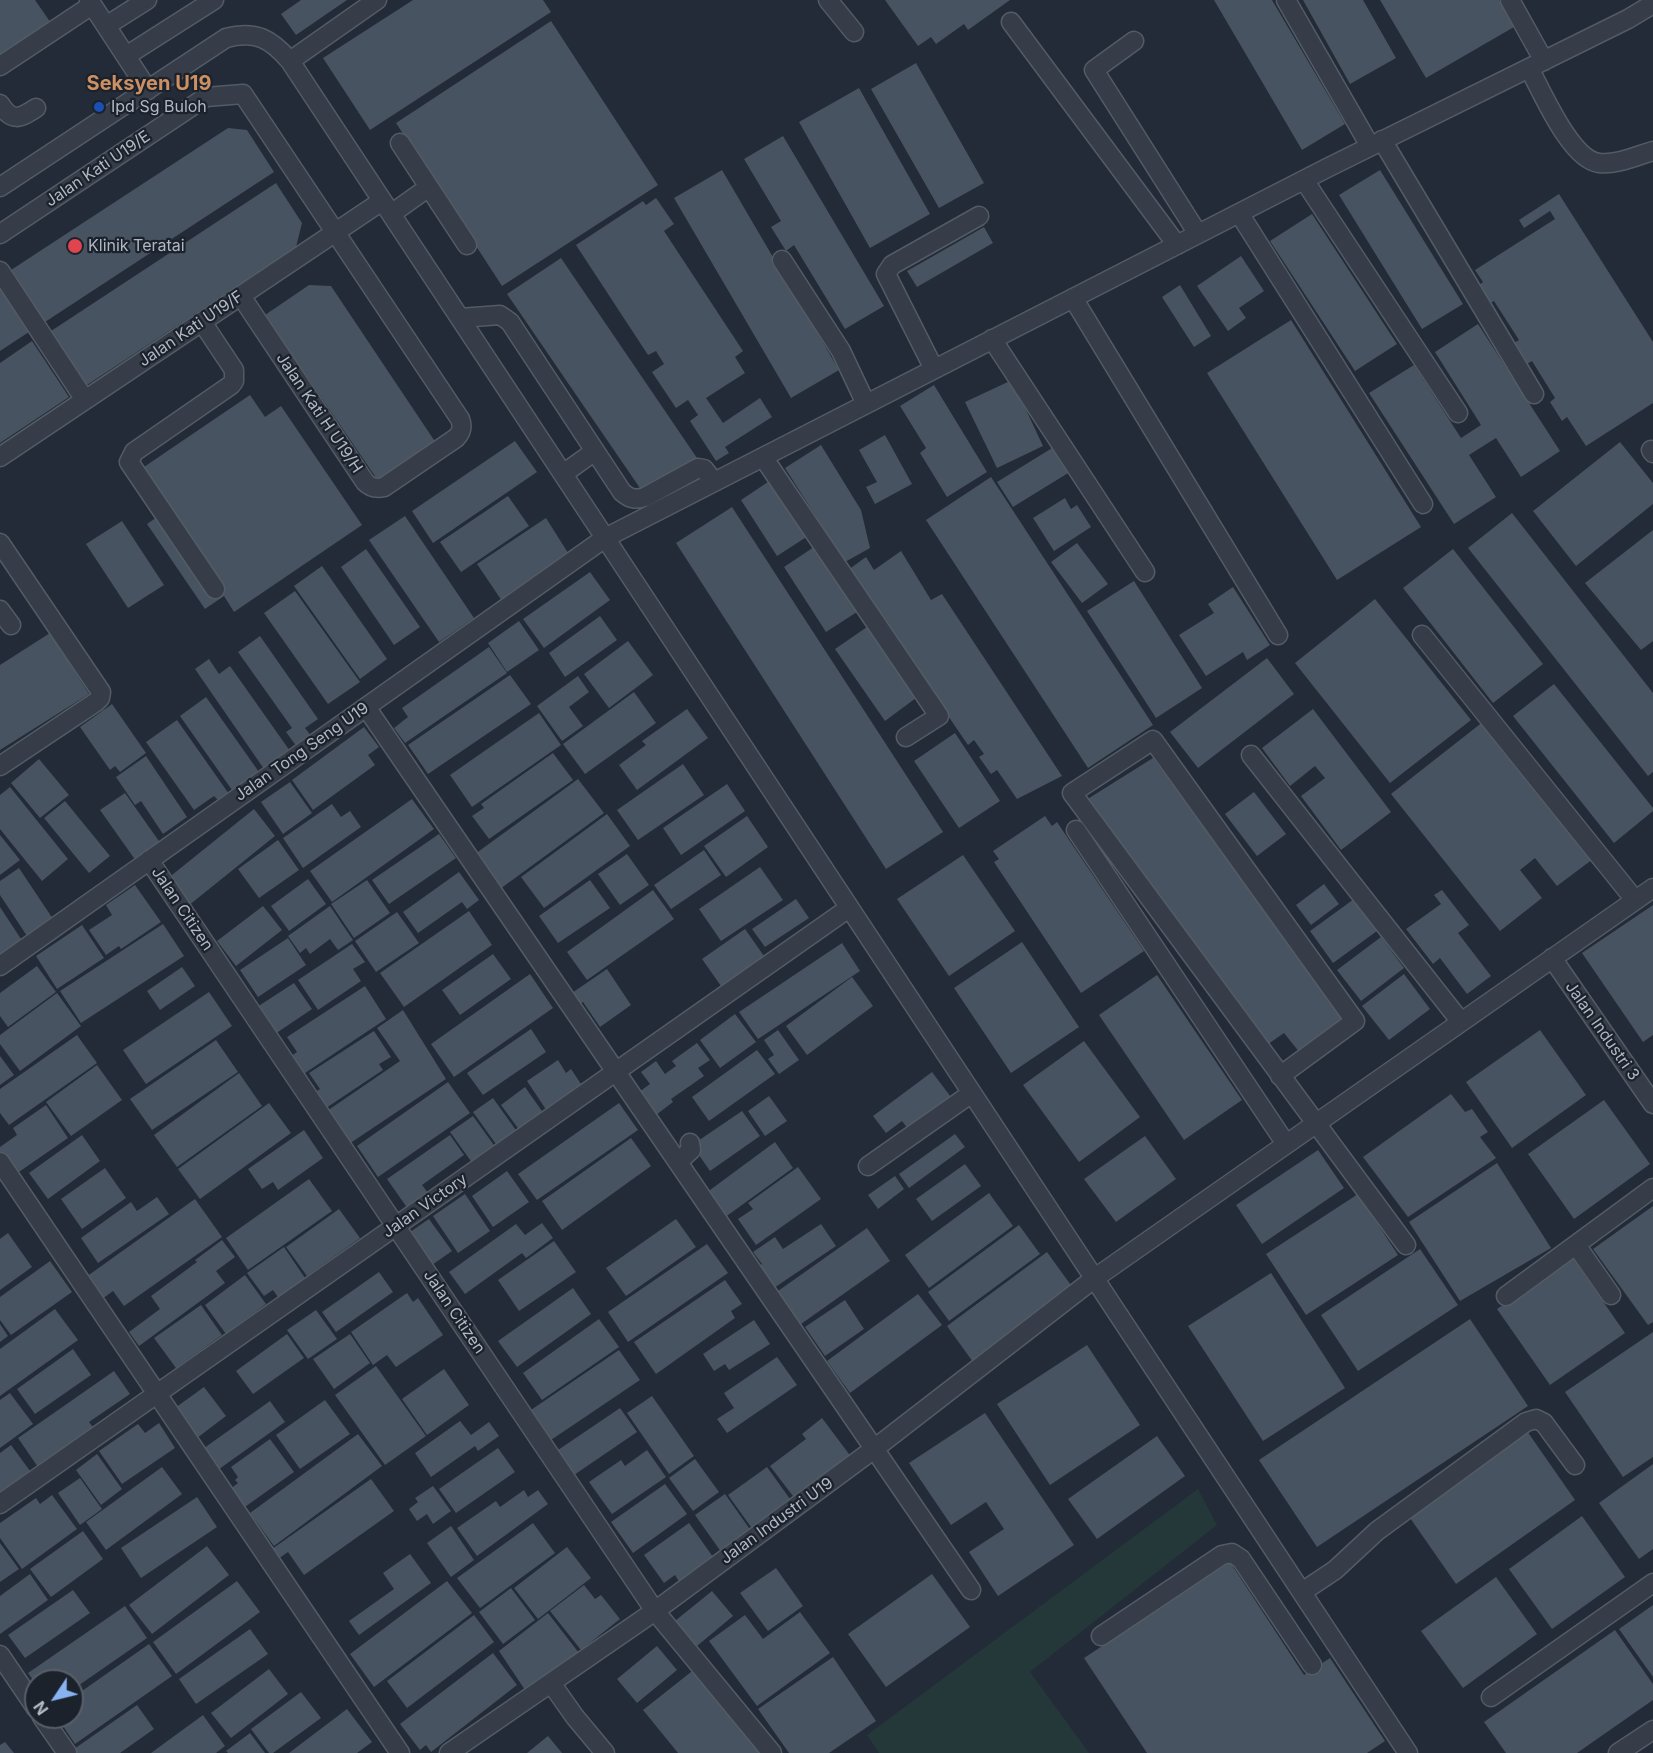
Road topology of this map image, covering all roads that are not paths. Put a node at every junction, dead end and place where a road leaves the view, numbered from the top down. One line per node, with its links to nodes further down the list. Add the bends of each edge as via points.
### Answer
1 (214, 0): 13 (street)
2 (377, 0): 14 (street)
3 (828, 0): 11 (street)
4 (1286, 0): 20 (street)
5 (1510, 0): 15 (street)
6 (91, 2): 10 (street); 16 (street)
7 (140, 2): 10 (street)
8 (1653, 4): 15 (street, Jalan Tong Seng U19)
9 (1011, 22): 33 (street)
10 (106, 26): 13 (street)
11 (854, 32)
12 (1134, 41): 31 (street, via 1094,70)
13 (126, 56): 17 (street)
14 (290, 61): 17 (street, via 278,47 258,36 243,34 226,38); 26 (street)
15 (1537, 65): 20 (street, Jalan Tong Seng U19); 22 (street, via 1564,132 1587,159 1618,162)
16 (0, 66)
17 (148, 90): 24 (street)
18 (0, 104): 19 (street, via 17,118)
19 (36, 108)
20 (1376, 143): 23 (street, Jalan Tong Seng U19); 42 (street)
21 (400, 144): 25 (street)
22 (1653, 151)
23 (1304, 180): 27 (street, Jalan Tong Seng U19); 45 (street)
24 (0, 186)
25 (429, 187): 26 (street, Jalan Kati U19/F); 32 (street)
26 (387, 208): 29 (street, Jalan Kati U19/F); 38 (street)
27 (1239, 213): 31 (street, Jalan Tong Seng U19); 51 (street)
28 (979, 216): 41 (street, via 888,269 887,280)
29 (335, 233): 30 (street, Jalan Kati U19/E, via 243,94 207,97); 36 (street, Jalan Kati U19/F); 36 (street, Jalan Kati H U19/H, via 462,426 456,438 384,487 377,489 365,482)
30 (0, 234)
31 (1198, 234): 33 (street, Jalan Tong Seng U19)
32 (467, 245)
33 (1177, 245): 37 (street, Jalan Tong Seng U19)
34 (782, 260): 44 (street, via 842,351)
35 (0, 271): 43 (street)
36 (240, 296): 39 (street, Jalan Kati U19/F)
37 (1072, 298): 40 (street, Jalan Tong Seng U19); 58 (street)
38 (460, 318): 46 (street, via 505,318); 49 (street)
39 (202, 322): 43 (street, Jalan Kati U19/F); 55 (street, via 234,370 234,381 134,452 129,462)
40 (992, 339): 41 (street, Jalan Tong Seng U19); 54 (street)
41 (934, 369): 44 (street, Jalan Tong Seng U19)
42 (1534, 394)
43 (85, 400): 47 (street, Jalan Kati U19/F)
44 (866, 404): 48 (street, Jalan Tong Seng U19)
45 (1458, 413)
46 (595, 452): 49 (street); 50 (street, via 629,498 645,498 698,468 704,469)
47 (0, 457)
48 (763, 457): 50 (street, Jalan Tong Seng U19); 61 (street, via 939,716)
49 (563, 474): 52 (street)
50 (714, 482): 52 (street, Jalan Tong Seng U19)
51 (1423, 504)
52 (605, 538): 60 (street, Jalan Tong Seng U19); 68 (street)
53 (0, 543): 63 (street, via 101,692 96,702)
54 (1145, 572)
55 (215, 589)
56 (0, 610): 57 (street)
57 (11, 625)
58 (1278, 635)
59 (1422, 635): 67 (street)
60 (366, 707): 65 (street, Jalan Tong Seng U19); 72 (street)
61 (906, 737)
62 (1251, 755): 71 (street)
63 (0, 766)
64 (1076, 830): 78 (street)
65 (149, 860): 70 (street, Jalan Tong Seng U19); 83 (street, Jalan Citizen)
66 (1653, 888): 67 (street, Jalan Industri U19)
67 (1635, 900): 69 (street, Jalan Industri U19)
68 (849, 908): 72 (street, Jalan Victory); 74 (street)
69 (1552, 958): 71 (street, Jalan Industri U19); 75 (street, Jalan Industri 3)
70 (0, 966)
71 (1461, 1022): 76 (street, Jalan Industri U19)
72 (616, 1071): 80 (street); 83 (street, Jalan Victory)
73 (1280, 1076): 73 (street, via 1072,793 1153,741 1355,1021); 76 (street)
74 (972, 1093): 81 (street); 86 (street)
75 (1653, 1104)
76 (1315, 1124): 78 (street, Jalan Industri U19); 84 (street)
77 (690, 1143): 80 (street, via 691,1150)
78 (1286, 1144): 86 (street, Jalan Industri U19)
79 (0, 1162): 89 (street)
80 (678, 1162): 90 (street)
81 (868, 1166)
82 (1653, 1188): 85 (street)
83 (396, 1226): 89 (street, Jalan Victory); 96 (street, Jalan Citizen)
84 (1407, 1245)
85 (1576, 1245): 87 (street); 88 (street)
86 (1095, 1278): 90 (street, Jalan Industri U19); 95 (street)
87 (1611, 1295)
88 (1506, 1296)
89 (157, 1394): 92 (street, Jalan Victory); 108 (street)
90 (874, 1449): 94 (street); 96 (street, Jalan Industri U19)
91 (1575, 1465): 95 (street, via 1544,1423 1536,1419 1526,1422 1377,1531 1335,1570)
92 (0, 1504)
93 (1653, 1583): 104 (street)
94 (971, 1590)
95 (1302, 1592): 97 (street)
96 (655, 1611): 102 (street, Jalan Industri U19); 111 (street, Jalan Citizen)
97 (1315, 1612): 98 (street); 112 (street)
98 (1289, 1630): 99 (street, via 1241,1559 1227,1553); 101 (street)
99 (1101, 1636)
100 (0, 1655): 103 (street)
101 (1312, 1665)
102 (551, 1683): 109 (street, Jalan Industri U19); 110 (street)
103 (24, 1690)
104 (1491, 1697)
105 (50, 1729): 107 (street)
106 (1653, 1730): 113 (street)
107 (67, 1753)
108 (400, 1753)
109 (449, 1753)
110 (605, 1753)
111 (772, 1753)
112 (1408, 1753)
113 (1618, 1753)

